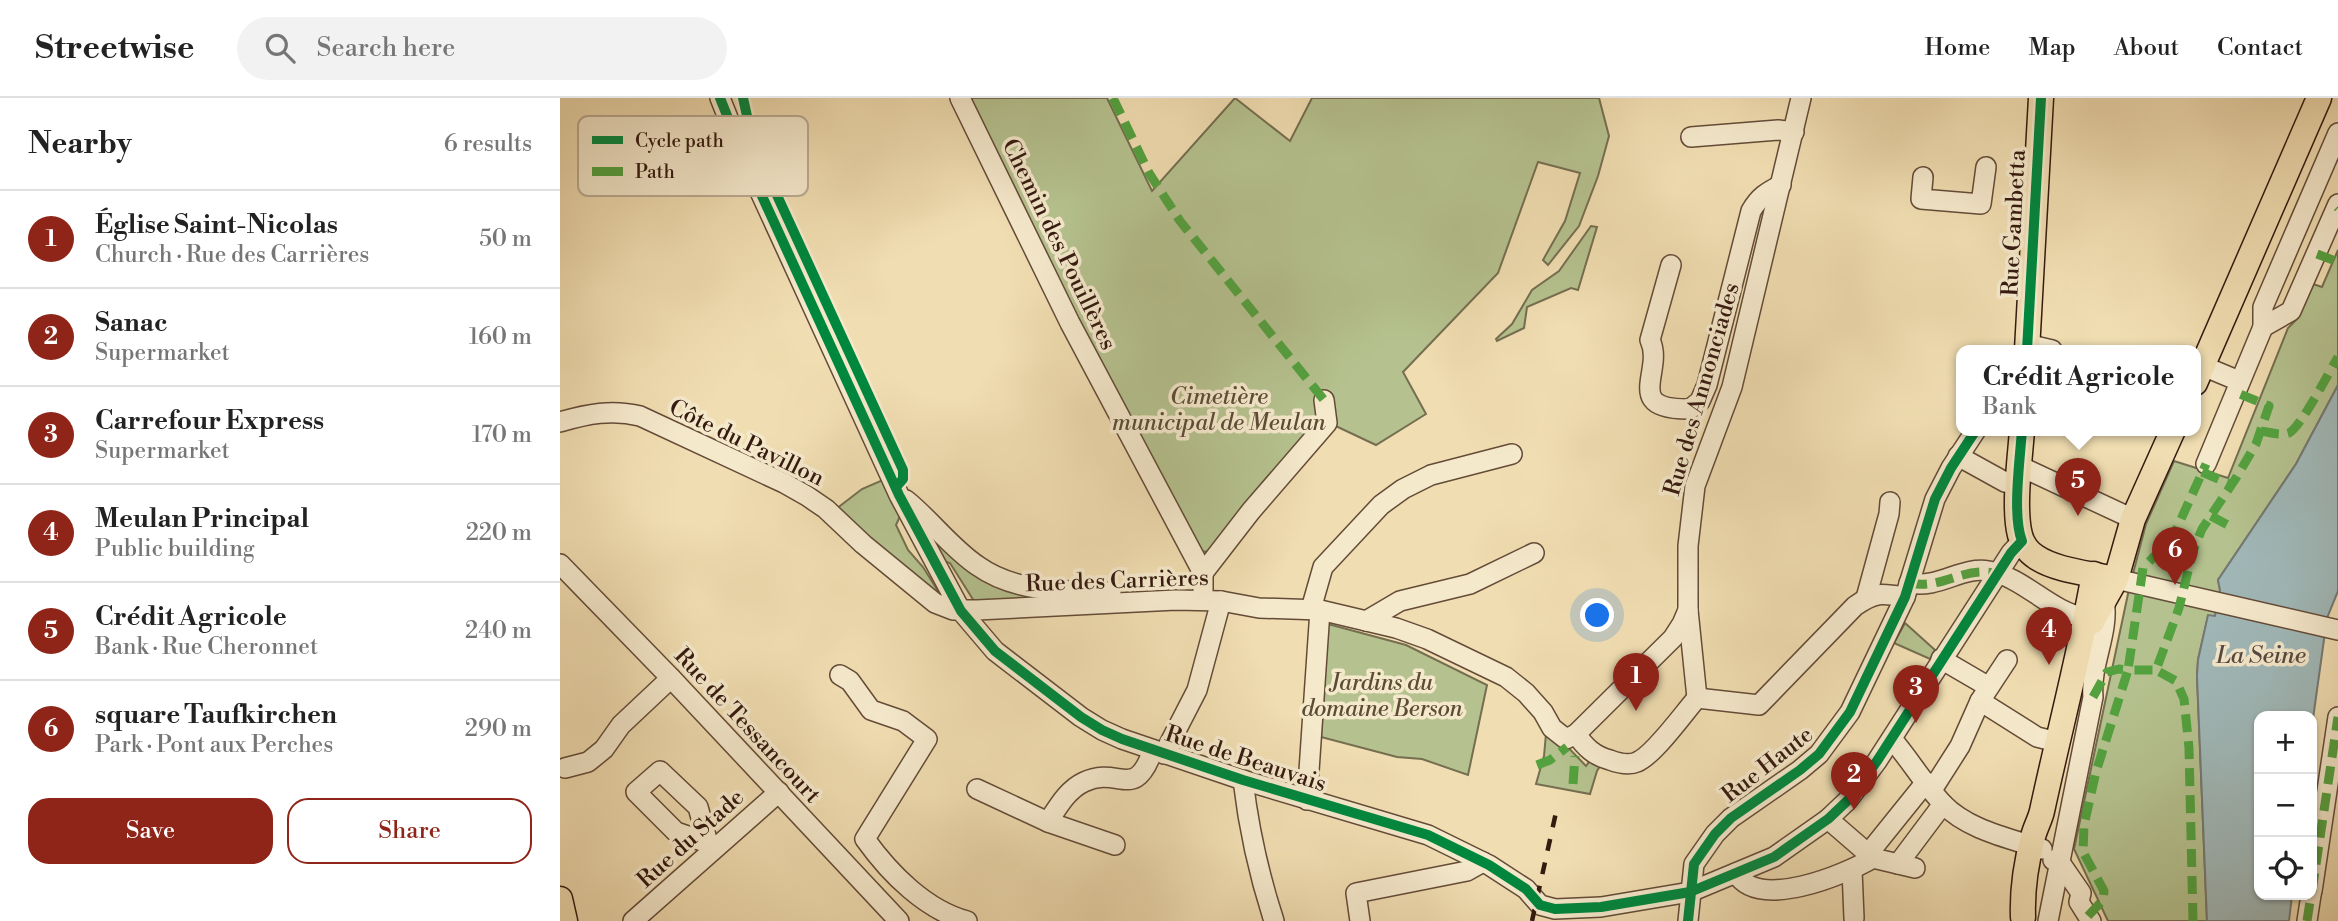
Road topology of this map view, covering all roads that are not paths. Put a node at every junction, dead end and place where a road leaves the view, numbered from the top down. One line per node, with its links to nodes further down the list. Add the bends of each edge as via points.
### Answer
1 (720, 98): 6 (street, Rue de Beauvais)
2 (960, 98): 36 (street, Chemin des Pouillères, via 1070,323)
3 (1801, 98): 7 (street, Rue des Annonciades)
4 (2041, 98): 17 (main road, Rue Gambetta)
5 (2319, 98): 18 (main road)
6 (728, 108)
7 (1794, 132): 9 (street); 12 (street, Rue des Annonciades)
8 (2338, 133): 16 (street, via 2263,307)
9 (1691, 137)
10 (1986, 167): 11 (street, via 1981,204 1921,200)
11 (1923, 177)
12 (1782, 185): 15 (street, via 1766,192 1751,211 1707,385 1700,401 1690,409 1657,403 1649,388 1655,349 1650,340); 44 (street, Rue des Annonciades, via 1732,387 1695,486 1688,547)
13 (762, 196): 30 (street, Rue de Beauvais)
14 (2338, 204): 16 (street, via 2291,311)
15 (1671, 265)
16 (2263, 327): 20 (street)
17 (2027, 345)
18 (2201, 370)
19 (2201, 375): 20 (street)
20 (2239, 382): 28 (street)
21 (1324, 400): 36 (street, via 1327,422)
22 (560, 422): 45 (street, Côte du Pavillon, via 596,413 640,416 784,483 826,509 935,603)
23 (1972, 436): 27 (street, Rue Haute)
24 (2022, 436): 29 (main road)
25 (2170, 436): 32 (main road)
26 (1512, 454): 43 (street, via 1431,475 1381,505 1323,567)
27 (1958, 456): 29 (street, via 2005,482); 39 (street, Rue Haute, via 1931,507)
28 (2206, 464)
29 (2020, 476): 32 (street, via 2028,470); 33 (main road)
30 (899, 495): 41 (street, via 963,555 995,576 1058,591 1147,593); 45 (street, Rue de Beauvais)
31 (1890, 502): 40 (street)
32 (2133, 519): 38 (main road)
33 (2022, 541): 37 (street); 38 (main road, via 2037,558)
34 (1534, 553): 46 (street, via 1470,584 1400,601)
35 (560, 564): 52 (street, Rue de Tessancourt)
36 (1203, 573): 42 (street, Chemin des Pouillères)
37 (1998, 574): 39 (street, via 1973,571); 47 (street, via 2073,616); 49 (street)
38 (2110, 582): 47 (main road); 48 (street); 70 (street, via 2091,680 2093,697)
39 (1907, 590): 40 (street); 76 (street, Rue Haute, via 1850,712 1829,743 1724,825 1694,864)
40 (1866, 598): 54 (street, via 1759,705)
41 (1176, 600): 42 (street, Rue des Carrières); 45 (street, Rue des Carrières)
42 (1212, 601): 43 (street, Rue des Carrières); 59 (street, Chemin des Pouillères, via 1197,690)
43 (1315, 610): 46 (street, Rue des Carrières); 66 (street)
44 (1688, 610): 54 (street, Rue des Annonciades); 56 (street, via 1673,638)
45 (961, 611): 59 (street, Rue de Beauvais, via 995,651 1081,717)
46 (1366, 621): 56 (street, Rue des Carrières, via 1427,639 1506,677 1556,732 1564,738)
47 (2084, 629): 58 (main road)
48 (2333, 629)
49 (1941, 659): 53 (street); 57 (street)
50 (2007, 660): 53 (street)
51 (840, 675): 84 (street, via 850,681 871,710 903,721 927,739 865,839 937,910)
52 (671, 678): 61 (street, via 604,749 588,762); 64 (street, Rue de Tessancourt)
53 (1984, 694): 58 (street, via 2037,737); 65 (street)
54 (1697, 698): 56 (street, Rue des Carrières, via 1637,762 1600,757)
55 (2338, 717): 60 (street)
56 (1573, 736)
57 (1892, 739): 65 (street); 67 (street, via 1860,785)
58 (2057, 742): 70 (main road, via 2040,818 2045,832)
59 (1159, 752): 62 (street, Rue de Beauvais); 68 (street, Chemin des Pouillères, via 1133,780 1105,777 1085,781 1070,791)
60 (2335, 758): 72 (street)
61 (565, 768)
62 (1243, 780): 66 (street, Rue de Beauvais); 85 (street, via 1257,867)
63 (977, 789): 68 (street)
64 (779, 792): 82 (street, Rue du Stade, via 711,846); 83 (street, Rue de Tessancourt)
65 (1934, 792): 70 (street, via 1955,814 1987,831 2010,851); 71 (street); 71 (street, via 1906,866)
66 (1307, 800): 73 (street, Rue de Beauvais, via 1428,835)
67 (1828, 819): 71 (street); 75 (street, via 1774,857)
68 (1048, 822): 69 (street)
69 (1115, 845)
70 (2039, 854): 80 (main road, via 2022,891); 88 (street); 89 (street, via 2081,893 2079,902)
71 (1871, 856): 74 (street)
72 (2317, 859)
73 (1483, 862): 76 (street, Rue de Beauvais, via 1526,889 1540,905 1567,909); 86 (street, via 1467,871 1356,893)
74 (1852, 870): 75 (street, via 1805,886 1758,890); 79 (street)
75 (1736, 873): 76 (street)
76 (1696, 890): 87 (street, Rue Haute)
77 (560, 899): 81 (main road)
78 (2310, 900): 90 (street)
79 (1854, 918)
80 (2023, 919)
81 (565, 921)
82 (633, 921)
83 (899, 921)
84 (967, 921)
85 (1275, 921)
86 (1360, 921)
87 (1688, 921)
88 (2048, 921)
89 (2091, 921)
90 (2307, 921)

